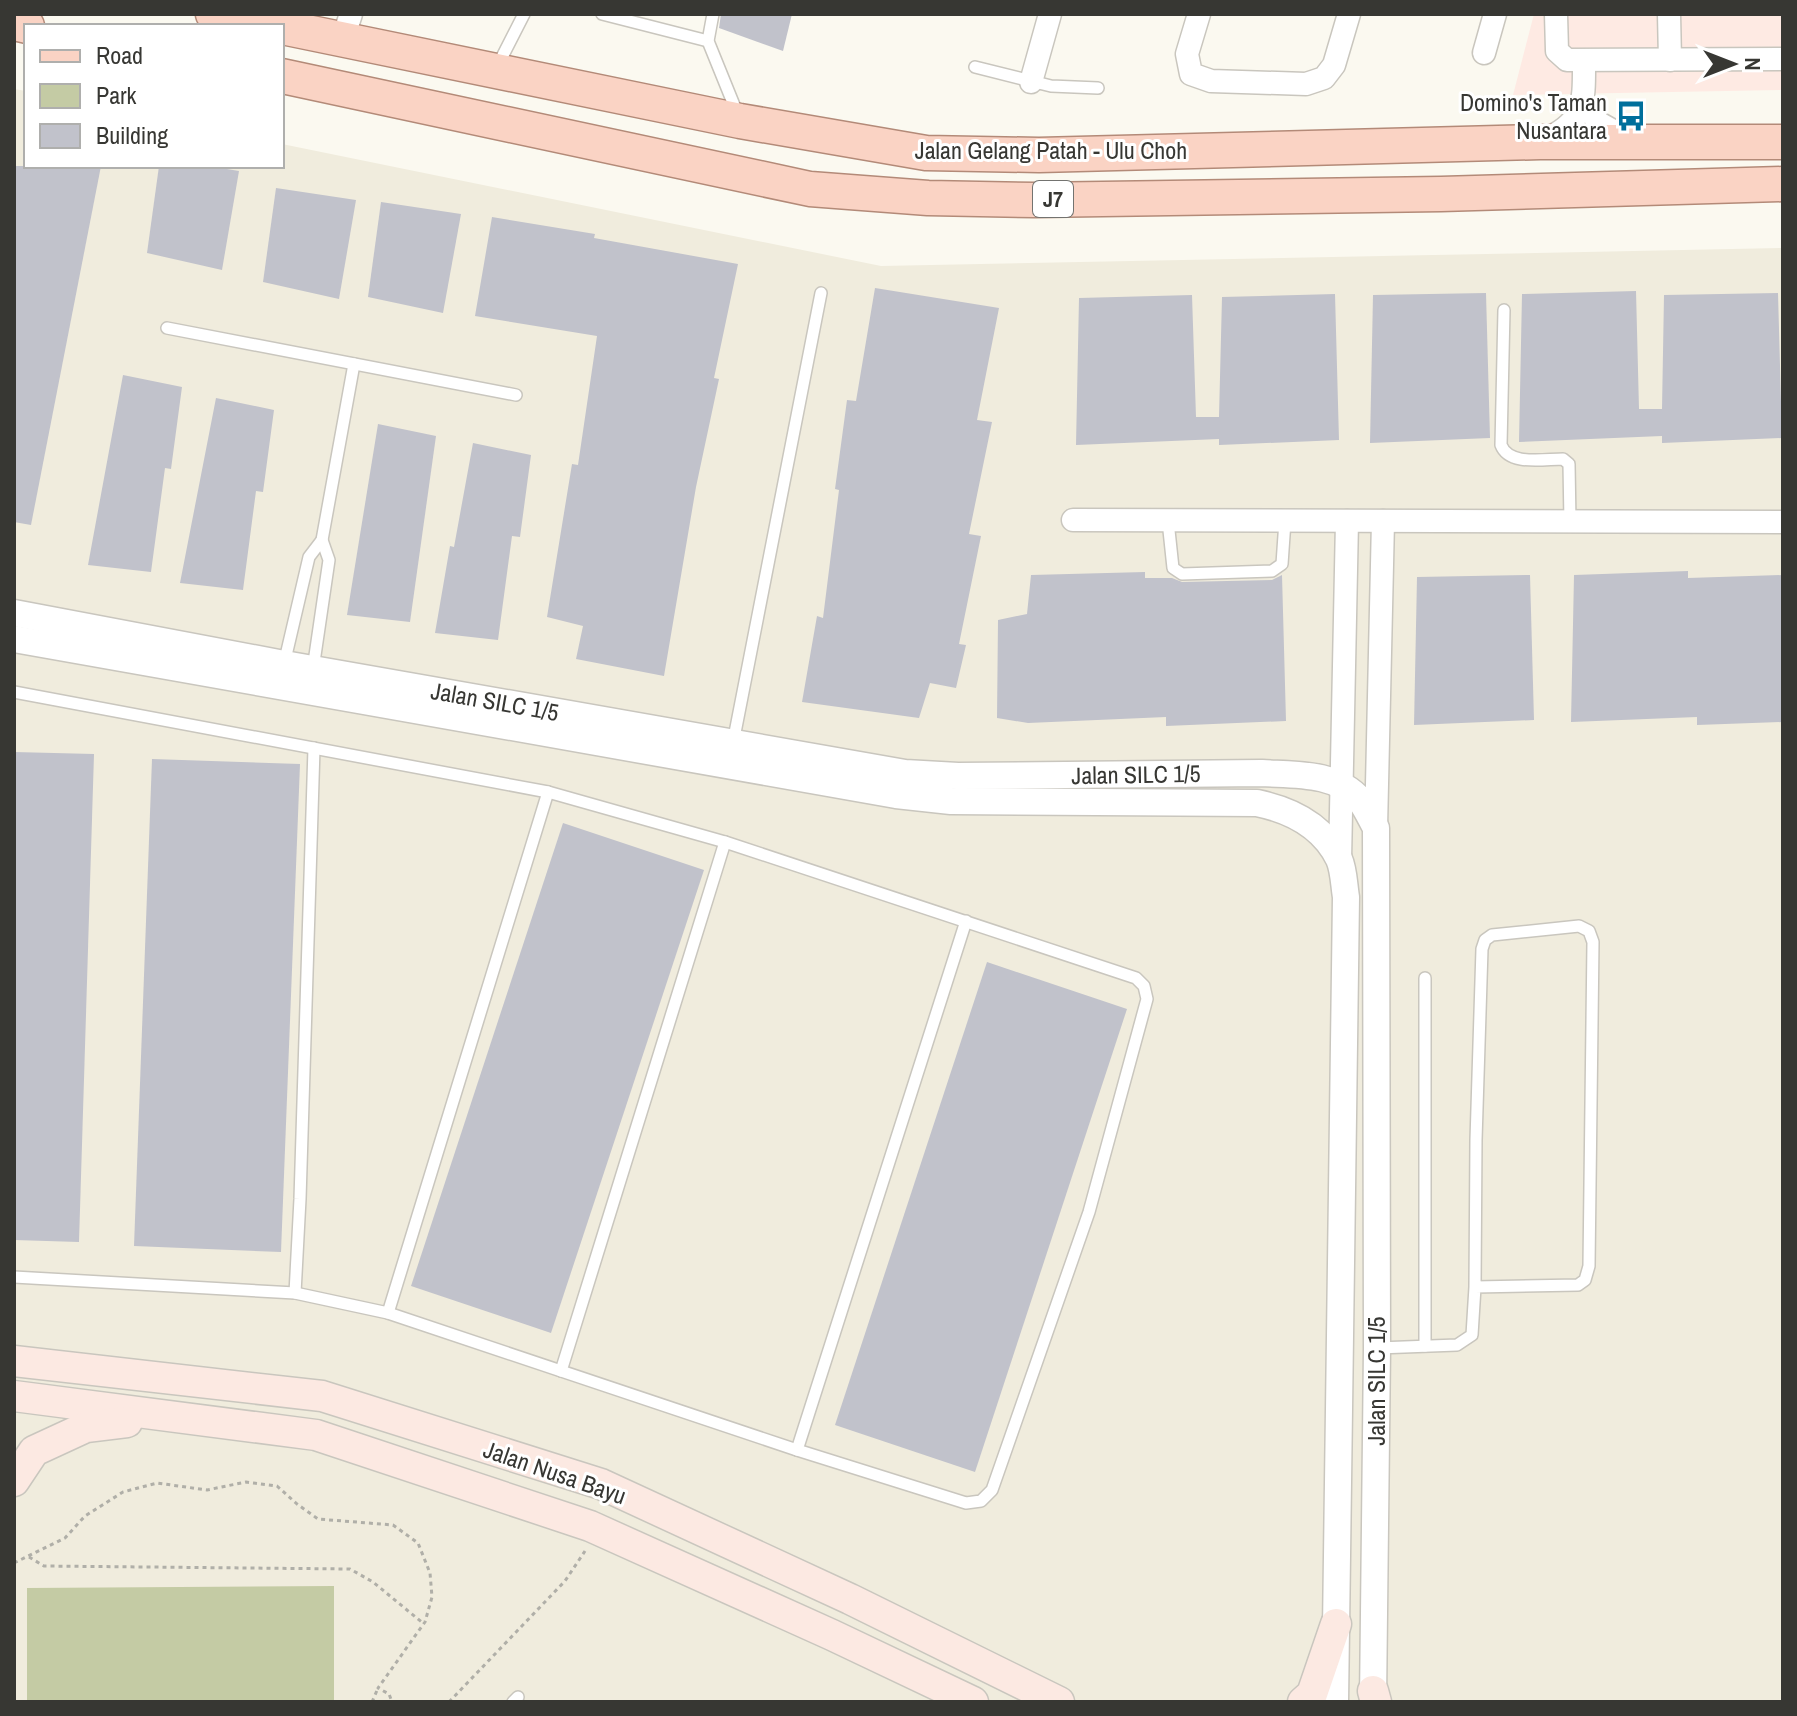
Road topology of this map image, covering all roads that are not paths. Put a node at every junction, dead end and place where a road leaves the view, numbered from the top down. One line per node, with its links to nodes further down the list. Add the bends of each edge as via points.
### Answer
1 (213, 14): 11 (main road, Jalan Gelang Patah - Ulu Choh / J7)
2 (524, 14): 20 (lane)
3 (602, 14): 14 (lane)
4 (713, 14): 14 (lane)
5 (1050, 14): 22 (street)
6 (1199, 14): 7 (street, via 1187,54 1191,74 1211,81 1306,84 1324,78 1334,65)
7 (1349, 14)
8 (1495, 14): 15 (street)
9 (1556, 14): 18 (street, via 1557,51 1567,60)
10 (1669, 14): 17 (street)
11 (269, 24)
12 (284, 26): 13 (main road, Jalan Gelang Patah - Ulu Choh / J7)
13 (347, 26): 20 (main road, Jalan Gelang Patah - Ulu Choh / J7)
14 (708, 41): 25 (lane)
15 (1484, 53)
16 (1783, 59): 17 (street)
17 (1670, 60): 18 (street)
18 (1584, 61): 24 (street)
19 (975, 67): 22 (lane)
20 (495, 71): 25 (main road, Jalan Gelang Patah - Ulu Choh / J7)
21 (284, 76): 29 (main road, Jalan Gelang Patah - Ulu Choh / J7, via 810,189 928,198 1441,194)
22 (1031, 82): 23 (lane)
23 (1098, 88)
24 (1584, 103): 26 (street, via 1559,134); 27 (street, via 1599,123)
25 (740, 121): 26 (main road, Jalan Gelang Patah - Ulu Choh / J7, via 926,153 1039,155)
26 (1540, 142): 27 (main road, Jalan Gelang Patah - Ulu Choh / J7)
27 (1634, 142): 28 (main road, Jalan Gelang Patah - Ulu Choh / J7)
28 (1783, 142)
29 (1783, 184)
30 (821, 293): 50 (lane)
31 (1504, 310): 40 (lane, via 1501,445 1513,458 1563,459 1569,464)
32 (167, 328): 33 (lane)
33 (354, 364): 34 (lane); 42 (lane)
34 (516, 395)
35 (1073, 520): 36 (street)
36 (1168, 521): 37 (street); 37 (lane, via 1173,568 1182,574 1272,571 1282,564)
37 (1285, 521): 38 (street)
38 (1347, 521): 39 (street); 44 (street)
39 (1383, 521): 40 (street); 45 (street)
40 (1570, 522): 41 (street)
41 (1783, 522)
42 (322, 540): 47 (lane, via 309,557); 48 (lane, via 329,560)
43 (14, 613): 47 (street, Jalan SILC 1/5)
44 (1344, 630): 45 (street); 52 (street)
45 (1380, 630): 54 (street)
46 (14, 639): 56 (street, Jalan SILC 1/5, via 896,795 951,801 1257,803 1292,813 1316,829)
47 (284, 664): 48 (street, Jalan SILC 1/5)
48 (313, 669): 50 (street, Jalan SILC 1/5)
49 (14, 692): 51 (lane)
50 (733, 743): 52 (street, Jalan SILC 1/5, via 905,773 1262,773)
51 (314, 748): 53 (lane); 61 (lane)
52 (1339, 783): 54 (street, via 1359,800); 56 (street)
53 (548, 792): 55 (lane); 62 (lane)
54 (1376, 828): 64 (street, Jalan SILC 1/5)
55 (725, 842): 57 (lane); 66 (lane)
56 (1340, 860): 71 (street, Jalan SILC 1/5, via 1346,897)
57 (966, 921): 69 (lane); 69 (lane, via 1136,978 1144,986 1147,999 1089,1212 992,1490 981,1501 966,1503)
58 (1425, 978): 63 (lane)
59 (14, 1277): 61 (lane)
60 (1475, 1287): 60 (lane, via 1482,949 1492,935 1579,926 1589,931 1593,942 1585,1280 1578,1285); 63 (lane, via 1472,1335 1457,1345)
61 (295, 1293): 62 (lane)
62 (388, 1313): 66 (lane)
63 (1425, 1346): 64 (lane)
64 (1377, 1348): 72 (street, Jalan SILC 1/5)
65 (16, 1370): 74 (main road, Jalan Nusa Bayu, via 322,1396 601,1484)
66 (561, 1371): 69 (lane)
67 (14, 1396): 68 (main road, Jalan Nusa Bayu)
68 (173, 1417): 70 (main road, via 86,1427 34,1451); 73 (main road, Jalan Nusa Bayu, via 316,1435 590,1526)
69 (797, 1450)
70 (14, 1481)
71 (1336, 1624): 75 (main road, via 1312,1694); 76 (street, Jalan SILC 1/5)
72 (1374, 1698)
73 (973, 1702)
74 (1059, 1702)
75 (1303, 1702)
76 (1335, 1702)

